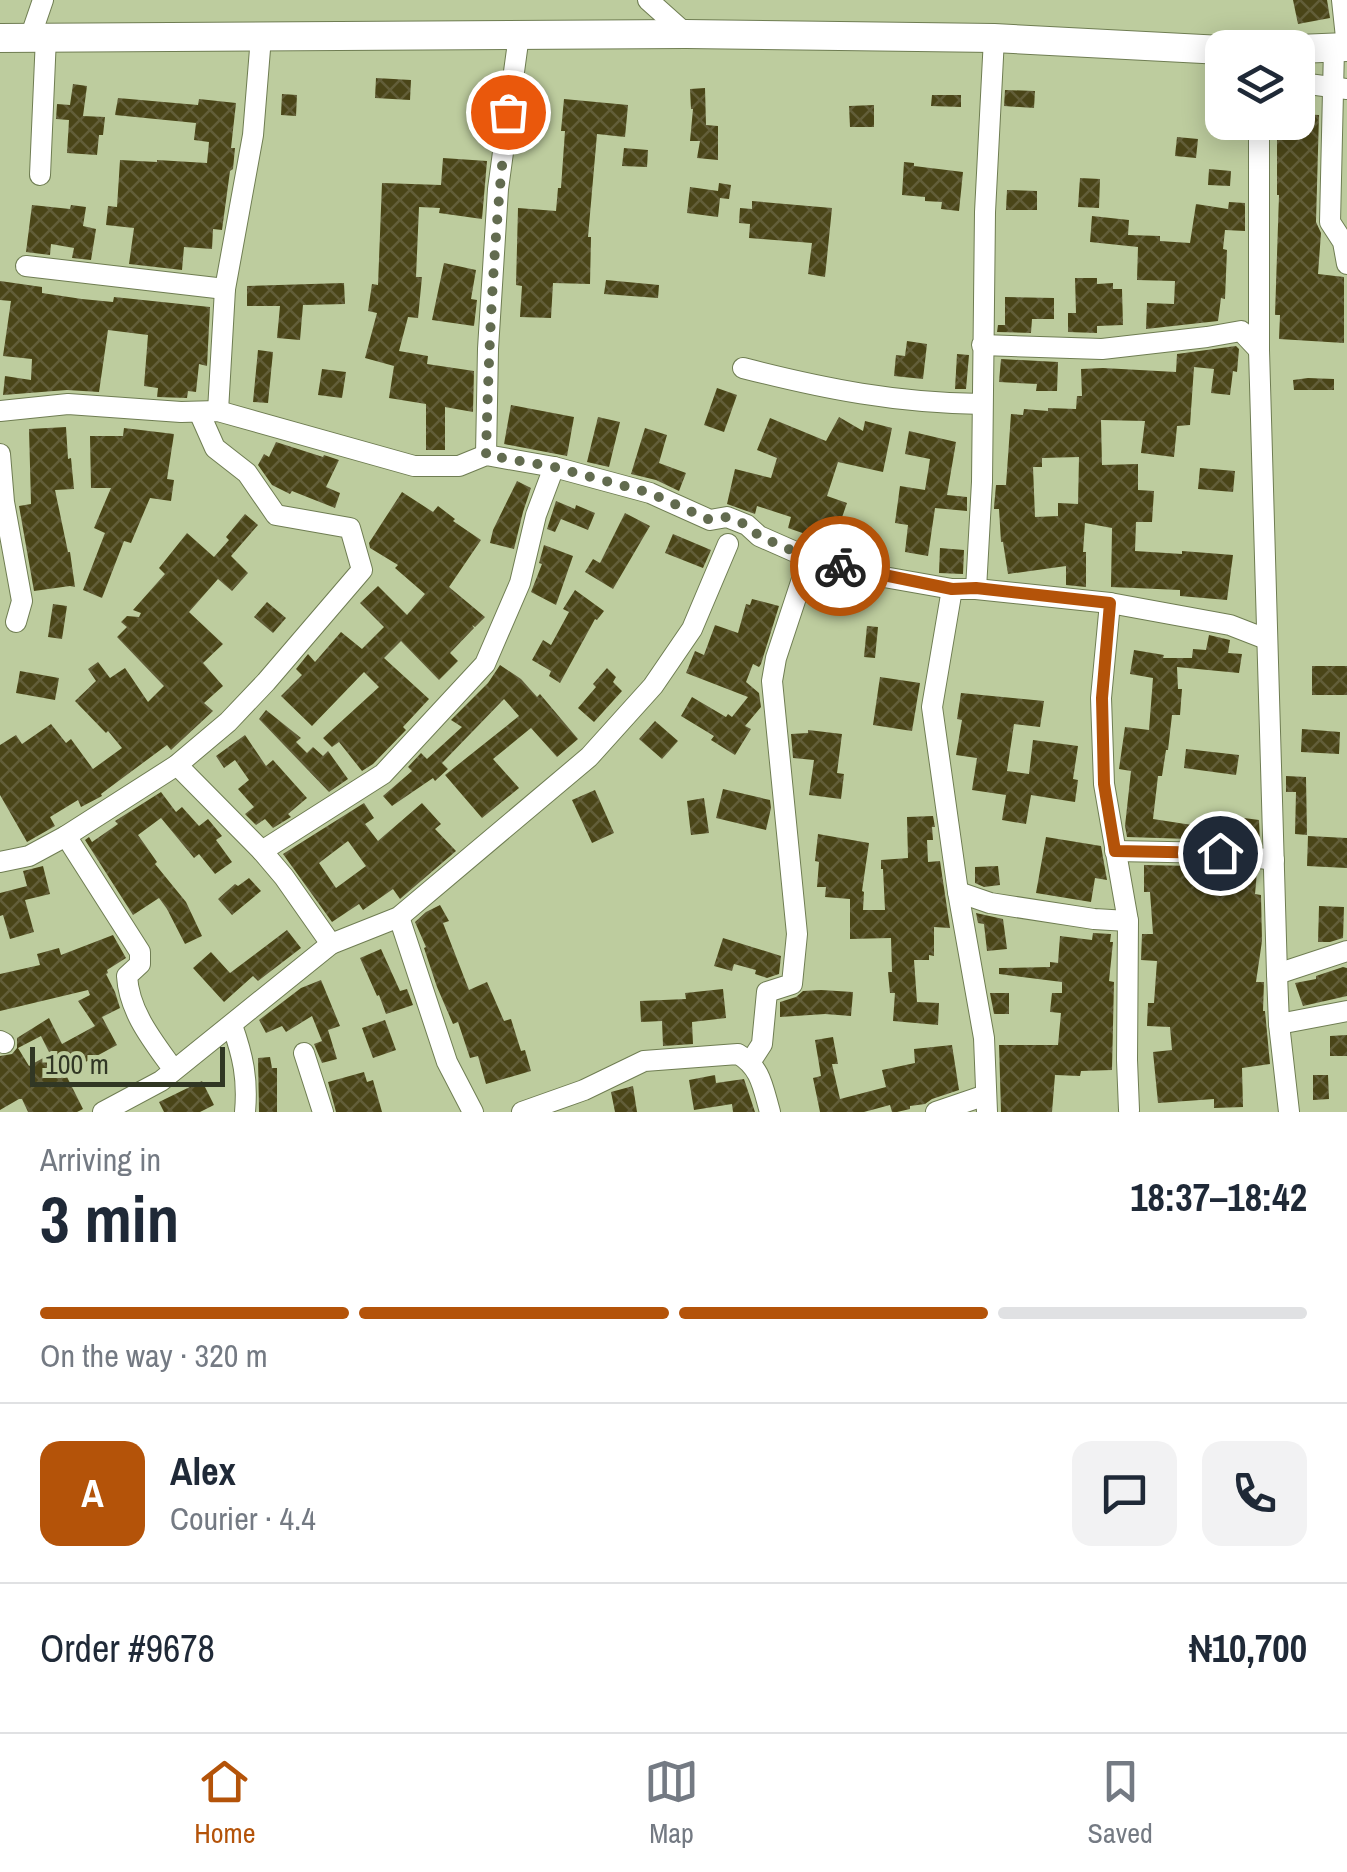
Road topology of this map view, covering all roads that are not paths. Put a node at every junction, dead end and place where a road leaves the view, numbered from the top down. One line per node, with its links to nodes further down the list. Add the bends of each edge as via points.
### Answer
1 (43, 0): 6 (street)
2 (648, 0): 4 (street)
3 (1342, 0): 10 (street)
4 (686, 34): 5 (highway); 9 (highway)
5 (519, 35): 7 (highway); 27 (street, via 498,189)
6 (38, 37): 7 (highway); 8 (highway); 16 (street)
7 (260, 37): 19 (street, via 253,135)
8 (0, 38)
9 (994, 38): 11 (highway); 20 (street)
10 (1341, 48): 12 (highway); 14 (street)
11 (1205, 49)
12 (1315, 49)
13 (1315, 85): 14 (street)
14 (1340, 88): 17 (street, via 1330,222)
15 (1259, 140): 21 (street)
16 (40, 175)
17 (1347, 264)
18 (26, 266): 19 (street)
19 (225, 289): 25 (street)
20 (982, 346): 21 (street, via 1102,349 1241,331); 23 (street)
21 (1259, 350): 37 (street)
22 (743, 368): 23 (street, via 883,399)
23 (982, 404): 33 (street)
24 (0, 411): 25 (street, via 68,404)
25 (209, 411): 27 (street, via 414,466 458,466); 38 (street, via 215,448 246,473 276,515 350,528 362,570 254,695)
26 (0, 454): 36 (street, via 22,600)
27 (486, 455): 28 (street)
28 (554, 467): 29 (street, via 650,493); 40 (street, via 520,583 485,664 383,774)
29 (710, 520): 30 (street, via 727,517); 31 (street)
30 (759, 536): 31 (street); 32 (street)
31 (728, 544): 45 (street, via 692,629 653,686 589,757)
32 (809, 558): 34 (street); 54 (street, via 772,681 797,934 793,980 767,992 762,1044)
33 (976, 588): 34 (street); 35 (street)
34 (952, 589): 44 (street, via 932,708)
35 (1110, 603): 37 (street); 41 (street, via 1102,698 1104,784)
36 (16, 622)
37 (1266, 639): 42 (street)
38 (178, 764): 39 (street); 40 (street)
39 (66, 836): 43 (street, via 30,856); 55 (street, via 140,952 140,964 127,976 128,990)
40 (262, 850): 47 (street)
41 (1115, 851): 42 (street); 46 (street)
42 (1274, 860): 49 (street)
43 (0, 862)
44 (958, 892): 46 (street, via 990,903); 56 (street, via 984,1038)
45 (398, 916): 47 (street); 61 (street, via 448,1062)
46 (1128, 921): 57 (street)
47 (331, 944): 52 (street)
48 (1347, 951): 49 (street)
49 (1277, 974): 51 (street)
50 (1347, 1011): 51 (street)
51 (1280, 1024): 65 (street)
52 (232, 1025): 55 (street); 59 (street, via 248,1084)
53 (304, 1053): 60 (street)
54 (751, 1062): 62 (street, via 738,1054 644,1061); 63 (street)
55 (173, 1069): 58 (street)
56 (987, 1103): 64 (street)
57 (1130, 1110)
58 (103, 1112)
59 (246, 1112)
60 (323, 1112)
61 (473, 1112)
62 (522, 1112)
63 (770, 1112)
64 (936, 1112)
65 (1289, 1112)

